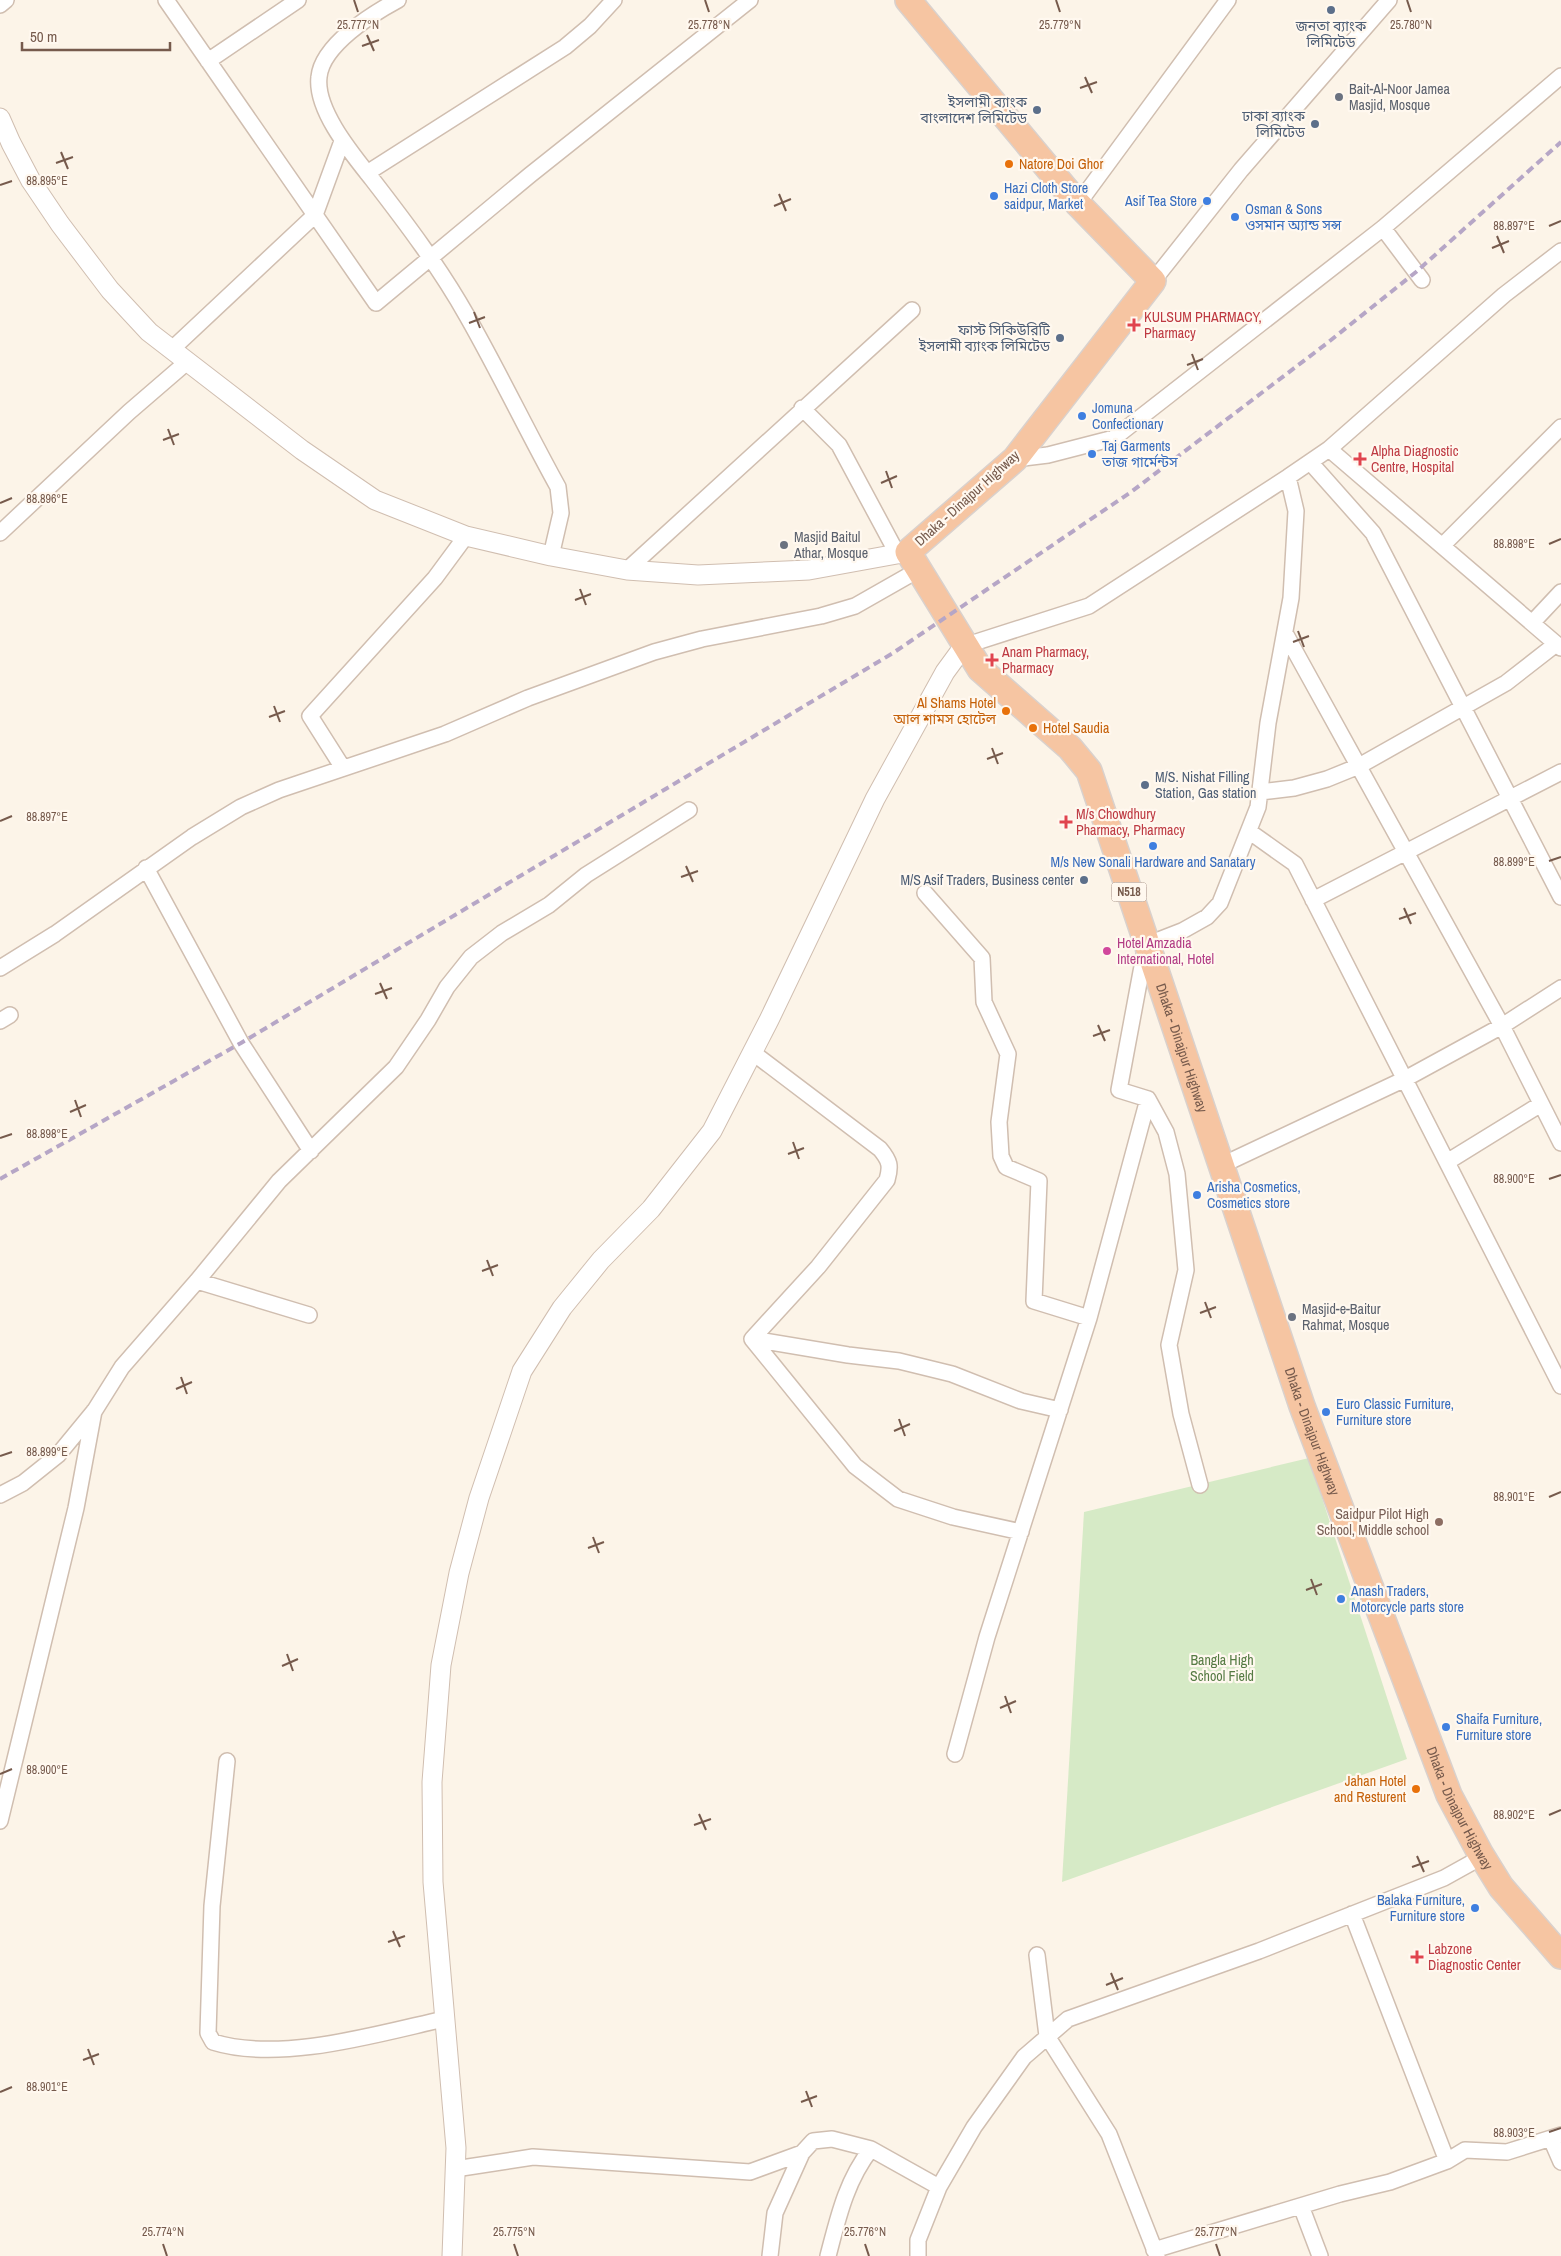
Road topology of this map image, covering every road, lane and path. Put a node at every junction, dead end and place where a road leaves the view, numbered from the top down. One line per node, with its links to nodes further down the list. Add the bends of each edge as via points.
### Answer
1 (6, 0): 10 (street)
2 (166, 0): 11 (street)
3 (298, 0): 11 (street)
4 (398, 0): 14 (street, via 347,35 327,56 319,77 323,106)
5 (614, 0): 15 (street, via 565,48)
6 (750, 0): 20 (street)
7 (908, 0): 16 (highway)
8 (1228, 0): 16 (street)
9 (1389, 0): 22 (street, via 1241,170)
10 (0, 4)
11 (208, 61): 17 (street)
12 (1561, 76): 18 (street)
13 (0, 118): 24 (street, via 31,181 60,224 110,290 149,332)
14 (342, 140): 15 (street); 17 (street)
15 (367, 173): 20 (street)
16 (1078, 204): 22 (highway)
17 (315, 215): 20 (street, via 376,304); 24 (street)
18 (1383, 228): 21 (street); 29 (street, via 1114,438 1048,455)
19 (1561, 251): 28 (street, via 1504,295)
20 (430, 259): 35 (street, via 467,315 558,487 561,513)
21 (1422, 280)
22 (1153, 281): 29 (highway, Dhaka - Dinajpur Highway)
23 (912, 310): 26 (street)
24 (171, 350): 25 (street)
25 (187, 362): 32 (street); 33 (street, via 302,450 375,500)
26 (802, 408): 36 (street, via 839,445); 37 (street)
27 (1561, 427): 34 (street)
28 (1329, 449): 30 (street); 34 (street)
29 (1015, 459): 36 (highway, Dhaka - Dinajpur Highway)
30 (1310, 462): 31 (street); 43 (street, via 1373,533)
31 (1288, 477): 40 (street, via 1296,511 1291,598); 41 (street, via 1089,606)
32 (0, 533)
33 (466, 536): 35 (street); 45 (street, via 436,578 310,716)
34 (1442, 546): 39 (street)
35 (551, 556): 37 (street)
36 (909, 558): 37 (street, via 809,570 698,575); 41 (highway, Dhaka - Dinajpur Highway / N518); 45 (street, via 855,606 654,652 546,691 445,734)
37 (628, 570)
38 (1561, 592): 39 (street)
39 (1532, 623): 42 (street)
40 (1285, 633): 44 (street); 47 (street, via 1268,722)
41 (964, 646): 56 (highway, Dhaka - Dinajpur Highway / N518, via 980,669 1070,748 1089,771); 60 (street, via 944,672 875,799)
42 (1559, 646): 43 (street, via 1506,683)
43 (1463, 707): 44 (street); 48 (street)
44 (1359, 766): 47 (street, via 1294,788); 51 (street)
45 (343, 768): 52 (street, via 241,807)
46 (1561, 772): 48 (street)
47 (1260, 792): 50 (street)
48 (1510, 798): 51 (street); 54 (street)
49 (689, 810): 65 (street, via 586,875 549,905 502,933 471,957 447,987 396,1067)
50 (1250, 832): 55 (street, via 1295,864); 56 (street, via 1220,903 1214,910 1182,931)
51 (1406, 852): 55 (street); 59 (street)
52 (146, 868): 57 (street, via 55,934); 65 (street, via 241,1043)
53 (925, 893): 70 (street, via 982,958 984,1002 1008,1054 999,1122 1000,1156 1006,1167 1039,1181 1034,1301)
54 (1561, 897)
55 (1313, 900): 61 (street)
56 (1146, 945): 62 (street, via 1119,1090); 67 (highway, Dhaka - Dinajpur Highway / N518)
57 (0, 968)
58 (1561, 988): 59 (street)
59 (1502, 1026): 61 (street); 63 (street)
60 (752, 1052): 71 (street, via 880,1149 891,1166 887,1180 824,1260); 85 (street, via 712,1131 651,1209 601,1260 562,1308 522,1371 479,1498 459,1573 441,1665 432,1782 433,1882)
61 (1405, 1079): 66 (street); 67 (street)
62 (1148, 1099): 70 (street); 75 (street, via 1166,1132 1177,1174 1186,1270 1169,1344 1181,1414)
63 (1541, 1104): 64 (street); 66 (street)
64 (1561, 1143)
65 (311, 1151): 68 (street, via 280,1181)
66 (1447, 1162): 72 (street)
67 (1220, 1166): 81 (highway, Dhaka - Dinajpur Highway / N518, via 1302,1406 1449,1795)
68 (197, 1281): 69 (street); 73 (street, via 122,1367)
69 (309, 1315)
70 (1089, 1318): 74 (street)
71 (752, 1339): 74 (street, via 899,1361 952,1374 1021,1401); 77 (street, via 855,1466 898,1500 952,1517)
72 (1561, 1386)
73 (95, 1410): 76 (street, via 58,1455 23,1483); 80 (street, via 76,1508)
74 (1060, 1410): 77 (street)
75 (1200, 1485)
76 (0, 1495)
77 (1021, 1532): 78 (street)
78 (955, 1754)
79 (227, 1761): 85 (street, via 212,1906 208,2033 213,2042 230,2047 312,2047)
80 (0, 1821)
81 (1480, 1853): 82 (street, via 1480,1858 1444,1878); 84 (highway, Dhaka - Dinajpur Highway / N518, via 1501,1887)
82 (1352, 1914): 86 (street, via 1068,2019); 90 (street)
83 (1037, 1955): 86 (street)
84 (1561, 1956)
85 (444, 2019): 92 (street, via 456,2148)
86 (1047, 2036): 93 (street, via 1024,2057 974,2127); 95 (street, via 1109,2134)
87 (1556, 2137): 90 (street, via 1507,2152 1465,2150); 91 (street)
88 (871, 2149): 89 (street, via 832,2139 813,2141); 93 (street); 98 (street, via 847,2188)
89 (802, 2153): 92 (street, via 750,2172 533,2157); 97 (street, via 775,2213)
90 (1447, 2161): 94 (street, via 1390,2182)
91 (1561, 2162)
92 (455, 2169): 96 (street)
93 (939, 2187): 99 (street, via 918,2240)
94 (1300, 2206): 95 (street); 100 (street)
95 (1156, 2253)
96 (452, 2256)
97 (770, 2256)
98 (828, 2256)
99 (918, 2256)
100 (1320, 2256)

